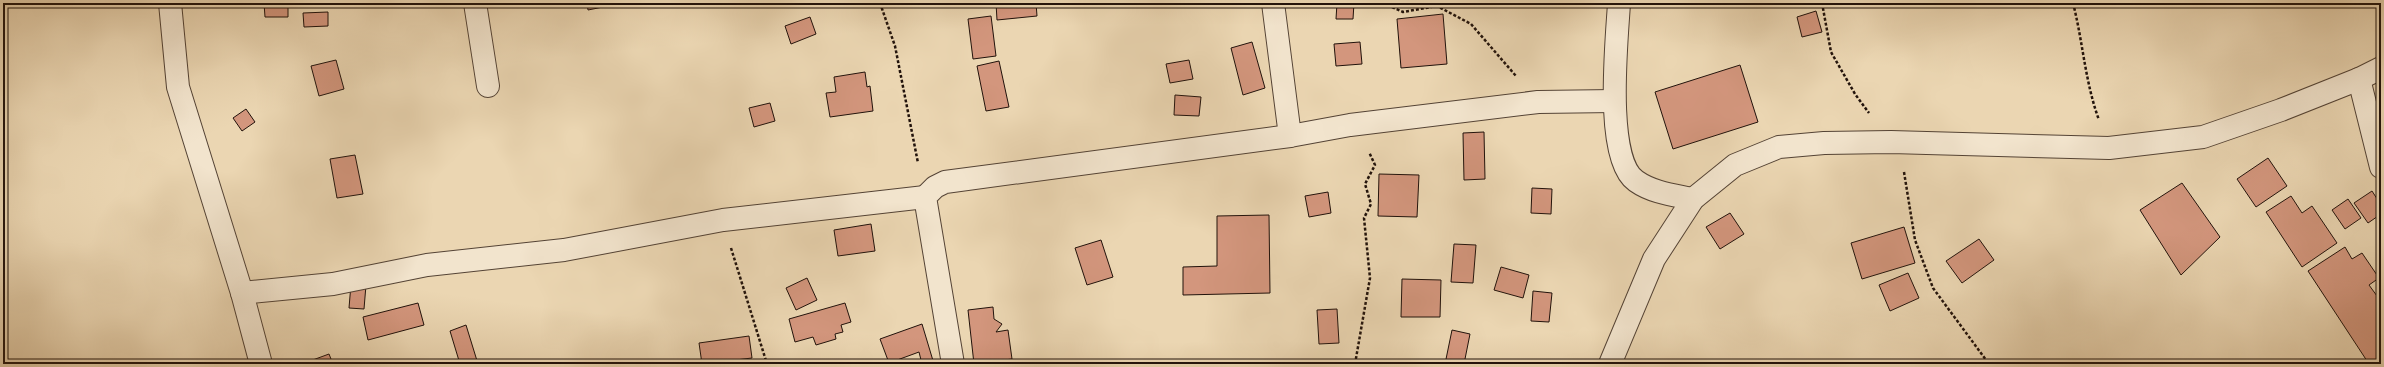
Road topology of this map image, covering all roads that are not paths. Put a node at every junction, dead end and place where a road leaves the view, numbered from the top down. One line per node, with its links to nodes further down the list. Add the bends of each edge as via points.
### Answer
1 (170, 3): 13 (street, via 178,88)
2 (475, 3): 7 (street)
3 (1273, 3): 9 (street)
4 (1619, 3): 8 (street)
5 (2381, 68): 6 (street)
6 (2359, 79): 10 (street); 12 (street, via 2203,137 2109,148 1891,142 1779,147 1735,165)
7 (488, 86)
8 (1614, 101): 9 (street, via 1538,102 1350,125); 12 (street, via 1622,159 1635,180 1661,193)
9 (1290, 136): 11 (street, via 945,182)
10 (2381, 167)
11 (925, 197): 13 (street, via 723,220 564,250 427,265 332,284); 15 (street)
12 (1694, 199): 16 (street, via 1654,259)
13 (242, 294): 14 (street)
14 (261, 364)
15 (953, 364)
16 (1610, 364)

